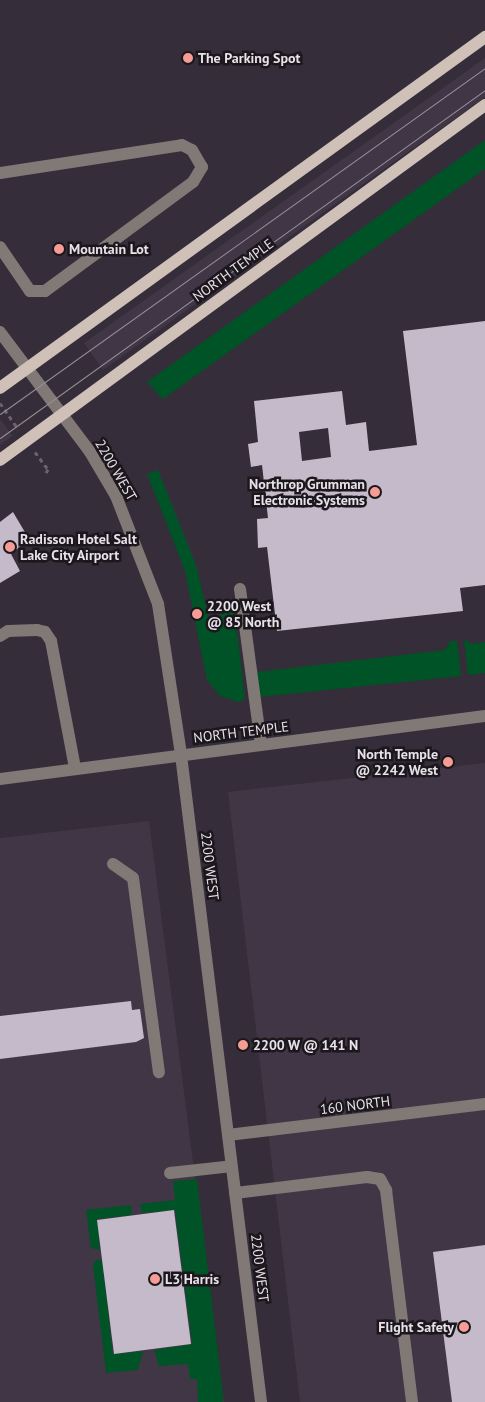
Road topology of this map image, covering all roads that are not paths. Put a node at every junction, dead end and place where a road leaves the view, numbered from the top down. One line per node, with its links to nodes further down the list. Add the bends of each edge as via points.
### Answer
1 (485, 37): 6 (main road)
2 (485, 105): 8 (main road, NORTH TEMPLE)
3 (0, 173): 4 (street, via 182,145 192,150 202,167 193,182 45,291 30,291)
4 (0, 247)
5 (0, 332): 6 (street, 2200 WEST)
6 (27, 368): 7 (main road); 8 (street, 2200 WEST)
7 (0, 388)
8 (62, 414): 9 (main road, NORTH TEMPLE); 14 (street, 2200 WEST, via 116,496 148,572 164,636)
9 (0, 460)
10 (240, 590): 13 (street)
11 (0, 636): 15 (street, via 8,631 37,630 45,632 51,640)
12 (485, 716): 13 (street, NORTH TEMPLE)
13 (260, 745): 14 (street, NORTH TEMPLE)
14 (181, 755): 15 (street, NORTH TEMPLE); 20 (street, 2200 WEST)
15 (75, 768): 16 (street, NORTH TEMPLE)
16 (0, 779)
17 (114, 864): 18 (street, via 132,878)
18 (159, 1072)
19 (485, 1104): 20 (street, 160 NORTH)
20 (228, 1135): 21 (street, 2200 WEST)
21 (232, 1166): 22 (street); 23 (street, 2200 WEST)
22 (170, 1173)
23 (235, 1193): 24 (street, 2200 WEST); 25 (street, via 367,1177 380,1179 386,1190)
24 (261, 1402)
25 (412, 1402)

